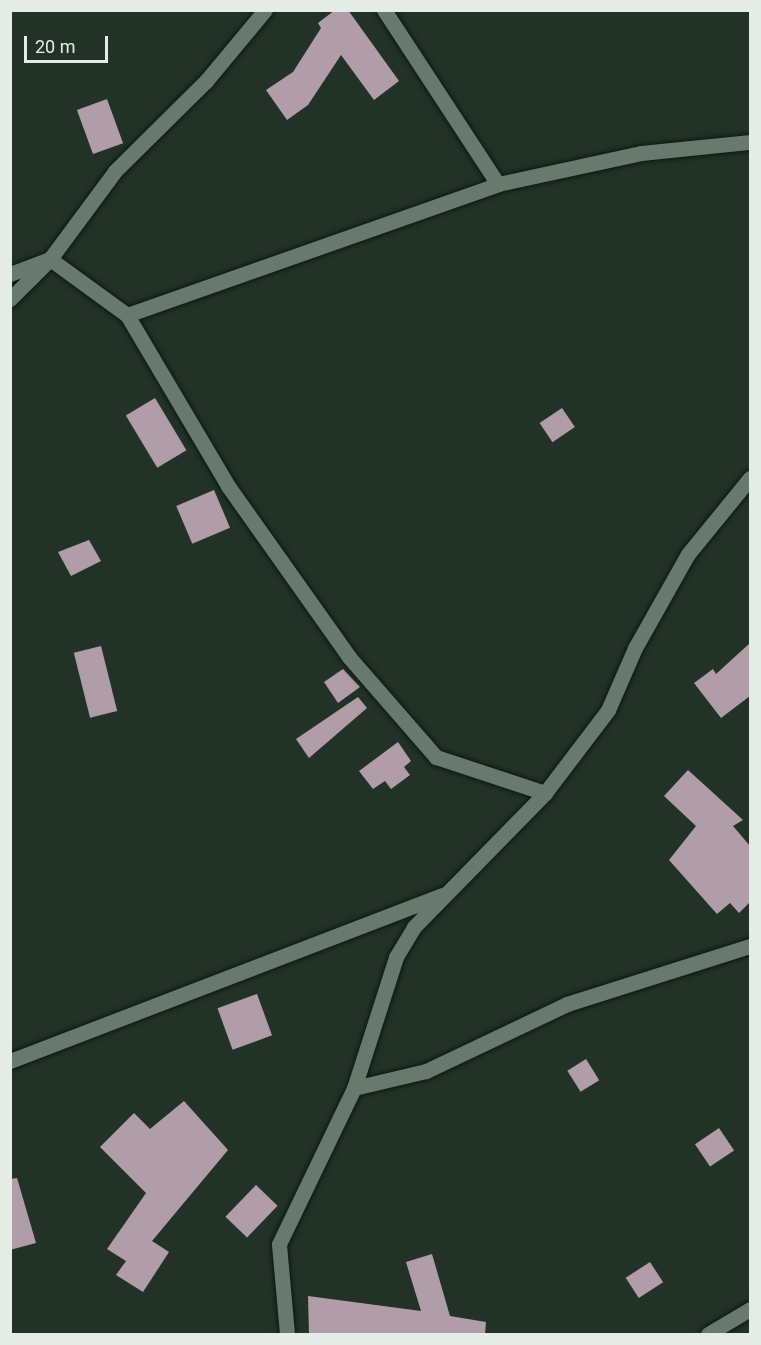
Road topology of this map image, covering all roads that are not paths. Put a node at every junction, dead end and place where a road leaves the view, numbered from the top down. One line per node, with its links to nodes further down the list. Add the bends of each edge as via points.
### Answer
1 (265, 10): 5 (street, via 206,81 115,171)
2 (384, 10): 4 (street)
3 (750, 142): 4 (street, via 641,153)
4 (498, 184): 8 (street)
5 (50, 259): 6 (street); 7 (street); 8 (street)
6 (10, 274)
7 (10, 299)
8 (127, 315): 10 (street, via 228,486 349,657 436,757)
9 (750, 478): 10 (street, via 688,554 635,648 608,710)
10 (545, 793): 11 (street)
11 (450, 892): 13 (street); 14 (street, via 414,927 396,957)
12 (750, 946): 14 (street, via 567,1004 426,1071)
13 (10, 1061)
14 (354, 1089): 16 (street, via 279,1244)
15 (750, 1309): 17 (street)
16 (287, 1335)
17 (708, 1335)

